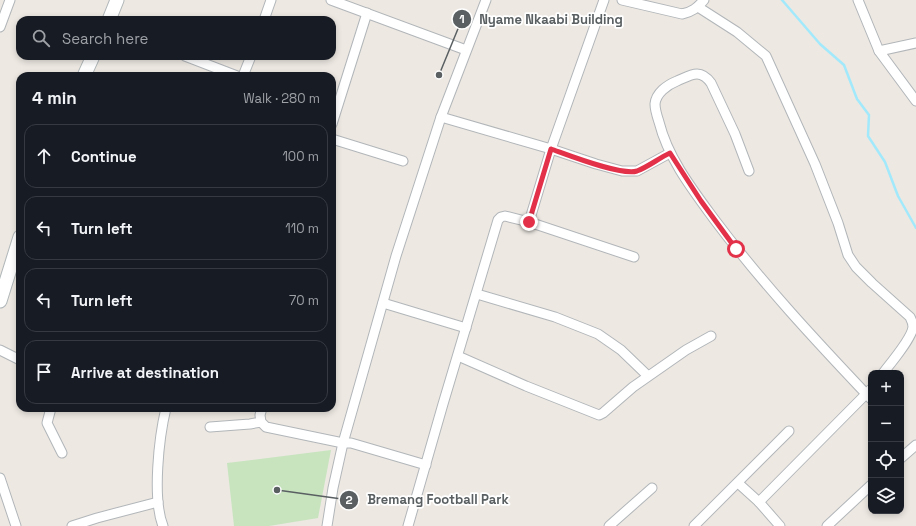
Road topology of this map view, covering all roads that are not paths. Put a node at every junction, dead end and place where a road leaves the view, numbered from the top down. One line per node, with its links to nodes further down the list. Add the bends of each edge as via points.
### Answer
1 (10, 0): 13 (street)
2 (117, 0): 11 (street)
3 (271, 0): 12 (street)
4 (331, 0): 10 (street)
5 (486, 0): 15 (street)
6 (604, 0): 27 (street)
7 (622, 0): 9 (street, via 682,14 690,12)
8 (858, 0): 16 (street)
9 (701, 3): 42 (street, via 766,56 815,164 848,255 856,268 913,322 910,336)
10 (367, 13): 15 (street); 24 (street)
11 (111, 16)
12 (265, 16)
13 (0, 27)
14 (916, 43): 16 (street)
15 (466, 50): 25 (street)
16 (879, 52): 23 (street)
17 (91, 60): 20 (street)
18 (195, 60): 21 (street)
19 (249, 60): 22 (street)
20 (86, 72)
21 (227, 72)
22 (245, 72)
23 (916, 101)
24 (336, 111)
25 (441, 117): 27 (street); 36 (street)
26 (336, 140): 29 (street)
27 (551, 149): 28 (street, via 630,172 637,171); 31 (street)
28 (670, 153): 30 (street, via 661,132 655,109 656,100 660,92 670,85 700,73 711,83); 44 (street, via 736,249 819,345)
29 (402, 161)
30 (749, 171)
31 (529, 222): 33 (street); 34 (street, via 505,216 498,220)
32 (16, 250): 35 (street)
33 (634, 257)
34 (477, 294): 37 (street); 43 (street, via 555,317 598,334 621,350)
35 (0, 301)
36 (383, 303): 37 (street); 52 (street)
37 (466, 328): 40 (street)
38 (711, 336): 43 (street)
39 (0, 350): 41 (street)
40 (458, 356): 43 (street, via 599,415); 56 (street)
41 (16, 358)
42 (885, 370)
43 (648, 376)
44 (868, 392)
45 (868, 396): 62 (street)
46 (49, 412): 54 (street, via 47,423)
47 (165, 412): 61 (street, via 161,435)
48 (261, 412): 49 (street)
49 (261, 422): 50 (street); 52 (street, via 266,427)
50 (210, 427)
51 (789, 431): 58 (street)
52 (343, 443): 56 (street, via 352,443); 66 (street)
53 (916, 445): 55 (street)
54 (62, 453)
55 (904, 455)
56 (426, 464): 67 (street)
57 (0, 478): 63 (street)
58 (738, 483): 62 (street); 69 (street)
59 (652, 488): 68 (street)
60 (868, 488): 71 (street)
61 (158, 502): 64 (street); 65 (street)
62 (759, 502): 70 (street)
63 (16, 526)
64 (72, 526)
65 (163, 526)
66 (327, 526)
67 (408, 526)
68 (609, 526)
69 (694, 526)
70 (780, 526)
71 (827, 526)

